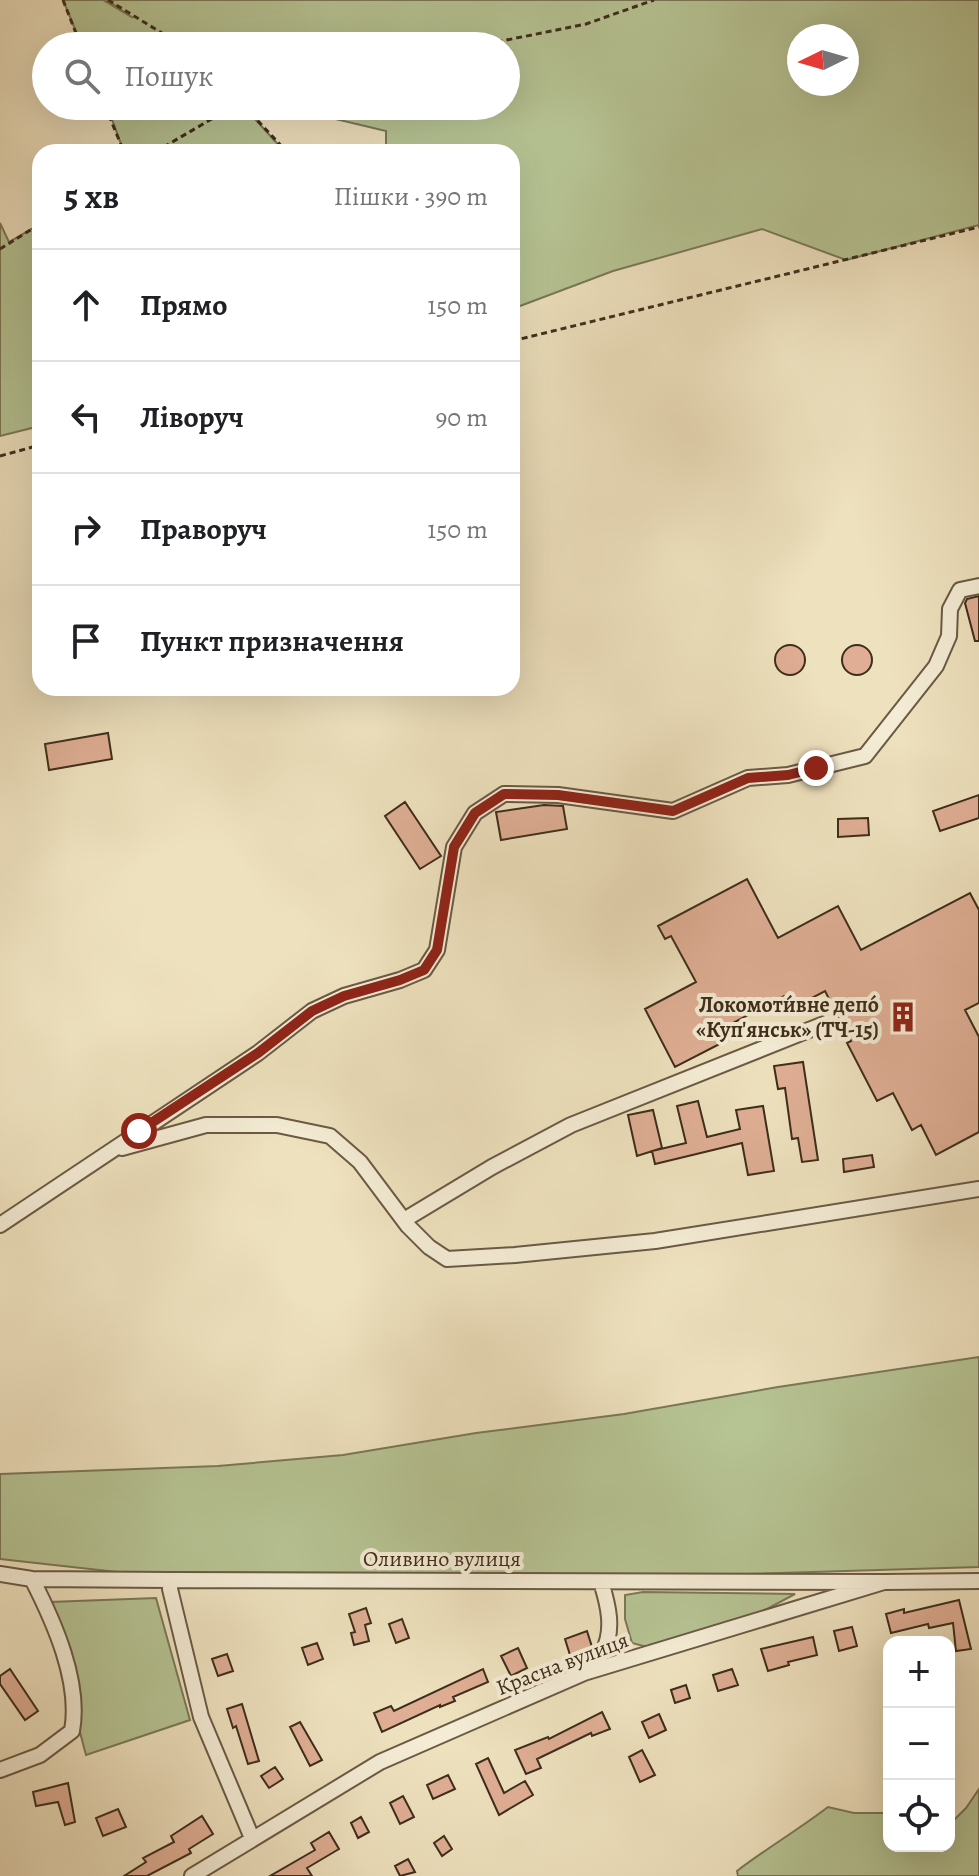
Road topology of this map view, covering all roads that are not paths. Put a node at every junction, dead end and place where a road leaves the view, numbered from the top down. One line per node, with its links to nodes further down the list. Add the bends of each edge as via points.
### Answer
1 (979, 586): 3 (street, via 960,590 936,666 865,756 788,775 748,778 673,811 558,795 504,794 475,813 454,847 437,950 424,970 312,1011)
2 (829, 1022): 5 (street, via 571,1125)
3 (108, 1153): 5 (street, via 206,1125 277,1125 330,1136 360,1162); 6 (street)
4 (979, 1189): 5 (street, via 655,1241 447,1259)
5 (404, 1220)
6 (0, 1225)
7 (0, 1574): 8 (street, Оливино вулиця)
8 (32, 1579): 9 (street, Оливино вулиця); 14 (street, via 55,1623 76,1709 72,1731 40,1755)
9 (170, 1580): 11 (street, Оливино вулиця); 15 (street, via 201,1717)
10 (979, 1581): 12 (street, Красна вулиця)
11 (601, 1582): 12 (street, Оливино вулиця); 13 (street, via 609,1610 608,1637)
12 (884, 1582): 13 (street, Красна вулиця)
13 (584, 1673): 15 (street, Красна вулиця, via 380,1762)
14 (0, 1770)
15 (252, 1838): 16 (street, Красна вулиця)
16 (192, 1876)

